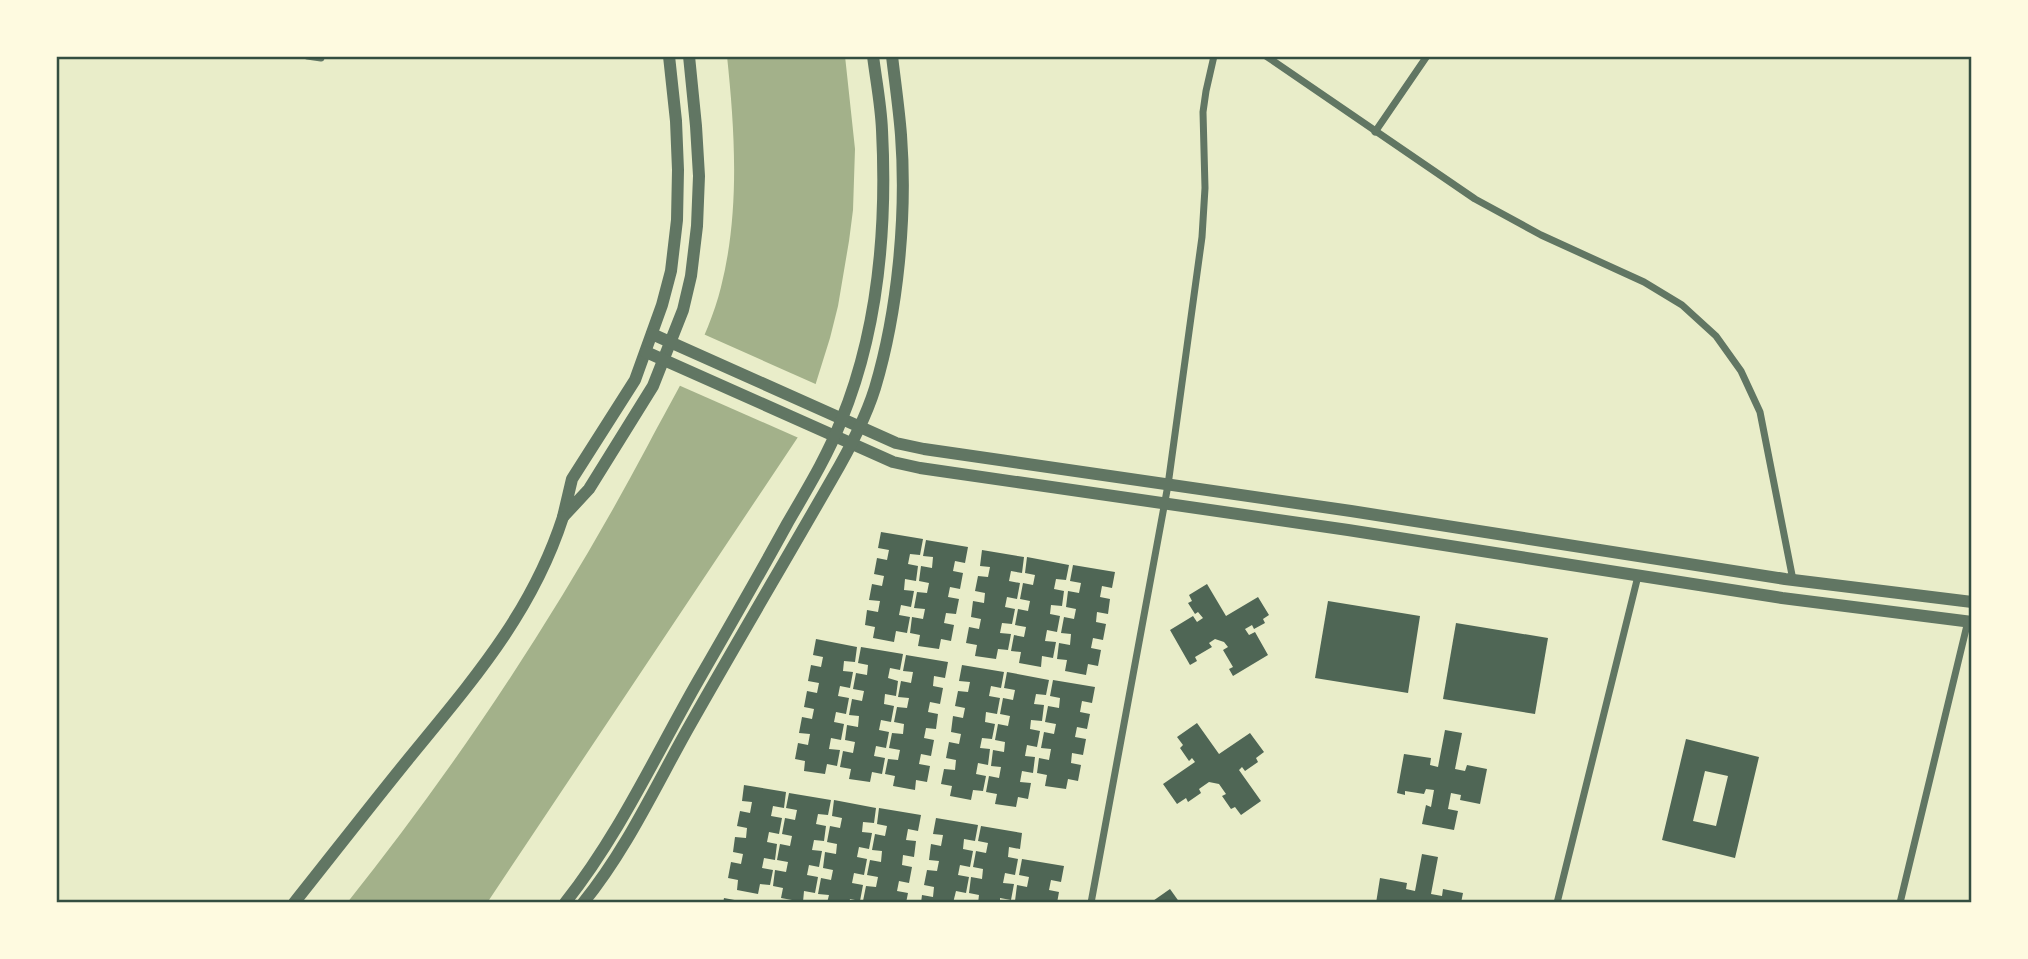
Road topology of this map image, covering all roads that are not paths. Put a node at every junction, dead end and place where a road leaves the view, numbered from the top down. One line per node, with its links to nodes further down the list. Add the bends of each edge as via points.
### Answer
1 (307, 56): 2 (street)
2 (321, 56)
3 (669, 56): 11 (street, via 678,158 677,220 671,271)
4 (689, 56): 12 (street, via 699,176 697,226 691,276)
5 (873, 56): 15 (street, via 884,173 878,266 872,313)
6 (891, 56): 16 (street, via 903,181 897,274 882,362)
7 (1214, 56): 19 (street, via 1203,112 1202,237)
8 (1266, 56): 10 (street)
9 (1427, 56): 10 (street)
10 (1375, 132): 23 (street, via 1475,200 1664,293 1716,336 1741,372 1760,412)
11 (652, 334): 12 (street); 13 (street)
12 (670, 342): 14 (street); 15 (street)
13 (646, 352): 14 (street); 21 (street, via 635,380 572,479)
14 (664, 359): 17 (street); 21 (street, via 653,386 589,489)
15 (842, 418): 16 (street); 17 (street)
16 (860, 426): 18 (street); 19 (street, via 896,443 924,449)
17 (835, 436): 18 (street); 27 (street, via 637,793)
18 (852, 444): 20 (street, via 920,468); 28 (street, via 650,799)
19 (1168, 485): 20 (street); 23 (street)
20 (1165, 504): 22 (street); 29 (street)
21 (563, 517): 26 (street, via 539,578 512,625)
22 (1638, 576): 25 (street); 30 (street)
23 (1793, 580): 24 (street)
24 (1972, 603)
25 (1970, 622): 31 (street)
26 (294, 903)
27 (565, 903)
28 (583, 903)
29 (1091, 903)
30 (1557, 903)
31 (1900, 903)

